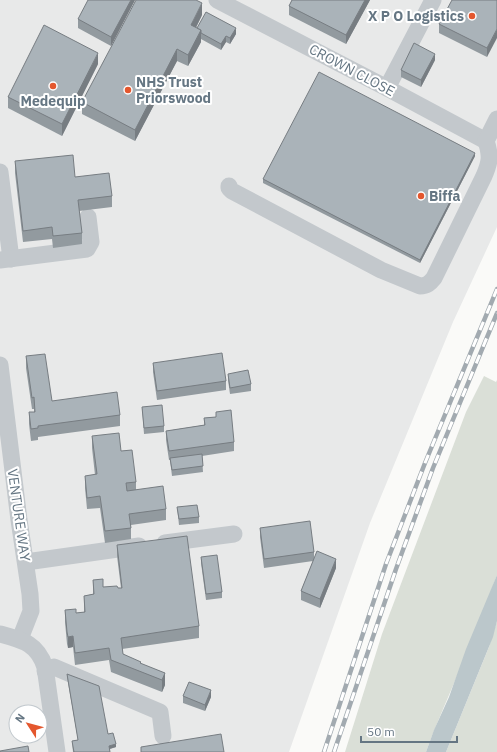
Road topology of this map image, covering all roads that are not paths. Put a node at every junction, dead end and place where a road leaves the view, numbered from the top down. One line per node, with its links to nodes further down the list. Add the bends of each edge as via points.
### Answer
1 (217, 0): 3 (street, CROWN CLOSE)
2 (433, 0): 3 (street)
3 (387, 88): 5 (street, CROWN CLOSE)
4 (497, 119): 5 (street)
5 (486, 141): 7 (street, via 490,162 434,278 425,286 381,270 232,191)
6 (0, 172): 9 (street)
7 (229, 186)
8 (88, 217): 9 (street, via 91,242 87,249)
9 (6, 259)
10 (0, 365): 12 (street, VENTURE WAY)
11 (234, 534): 12 (street)
12 (26, 562): 14 (street, VENTURE WAY, via 32,611)
13 (0, 634): 14 (street)
14 (20, 639): 15 (street, via 41,656)
15 (45, 671): 16 (street, via 54,667 160,712); 17 (street)
16 (163, 736)
17 (57, 752)

